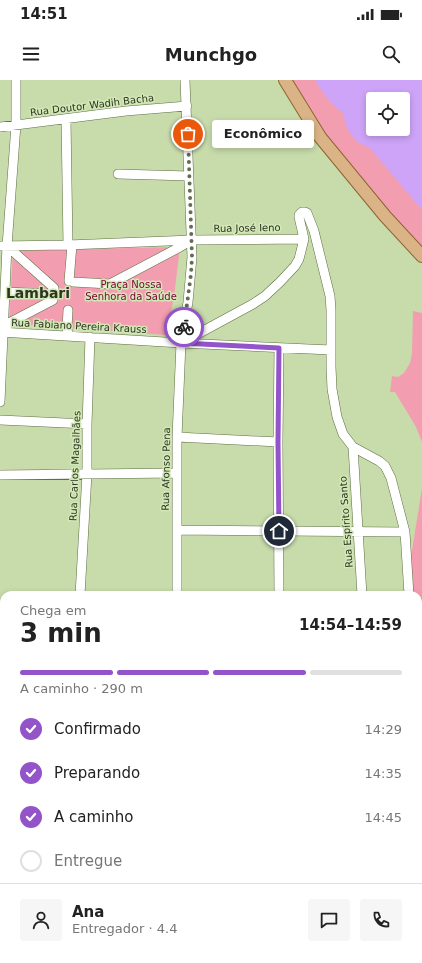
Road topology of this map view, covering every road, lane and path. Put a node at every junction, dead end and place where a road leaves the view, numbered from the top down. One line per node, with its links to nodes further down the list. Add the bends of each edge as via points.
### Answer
1 (16, 80): 6 (street)
2 (185, 80): 4 (street)
3 (285, 80): 14 (main road, via 320,137 385,216)
4 (187, 106): 5 (street, Rua Doutor Wadih Bacha); 9 (street)
5 (66, 119): 6 (street, Rua Doutor Wadih Bacha); 12 (street)
6 (16, 126): 7 (street, Rua Doutor Wadih Bacha); 13 (street)
7 (0, 127)
8 (118, 174): 9 (street)
9 (189, 176): 11 (street)
10 (304, 238): 11 (street, Rua José Ieno); 21 (street, via 295,266 265,296); 23 (street, via 299,217 302,212 307,213 314,231 328,286)
11 (192, 240): 12 (street); 12 (street, via 110,284 71,281); 21 (street, via 191,274)
12 (70, 245): 13 (street)
13 (4, 246): 15 (street); 16 (street)
14 (422, 256)
15 (5, 292): 16 (street); 18 (street)
16 (53, 294): 18 (street, via 9,323)
17 (68, 310): 19 (street)
18 (2, 332): 19 (street, Rua Fabiano Pereira Krauss); 24 (street)
19 (68, 336): 20 (street, Rua Fabiano Pereira Krauss)
20 (90, 337): 21 (street, Rua Fabiano Pereira Krauss); 26 (street, Rua Carlos Magalhães)
21 (181, 343): 22 (street, Rua Fabiano Pereira Krauss); 27 (street, Rua Afonso Pena)
22 (279, 348): 23 (street, Rua Fabiano Pereira Krauss); 28 (street)
23 (331, 350): 29 (street, via 332,389 337,417 343,434)
24 (0, 402)
25 (0, 420): 26 (street)
26 (87, 424): 31 (street, Rua Carlos Magalhães)
27 (178, 436): 28 (street); 30 (street, Rua Afonso Pena)
28 (278, 442): 34 (street)
29 (353, 447): 35 (street, Rua Espírito Santo); 36 (street, via 385,466 391,478)
30 (177, 473): 31 (street); 33 (street, Rua Afonso Pena)
31 (87, 474): 32 (street); 37 (street, Rua Carlos Magalhães)
32 (0, 475)
33 (177, 530): 34 (street); 38 (street, Rua Afonso Pena)
34 (279, 531): 35 (street); 39 (street)
35 (358, 531): 36 (street); 40 (street, Rua Espírito Santo)
36 (405, 532): 41 (street)
37 (80, 591)
38 (177, 591)
39 (279, 591)
40 (362, 591)
41 (409, 591)

